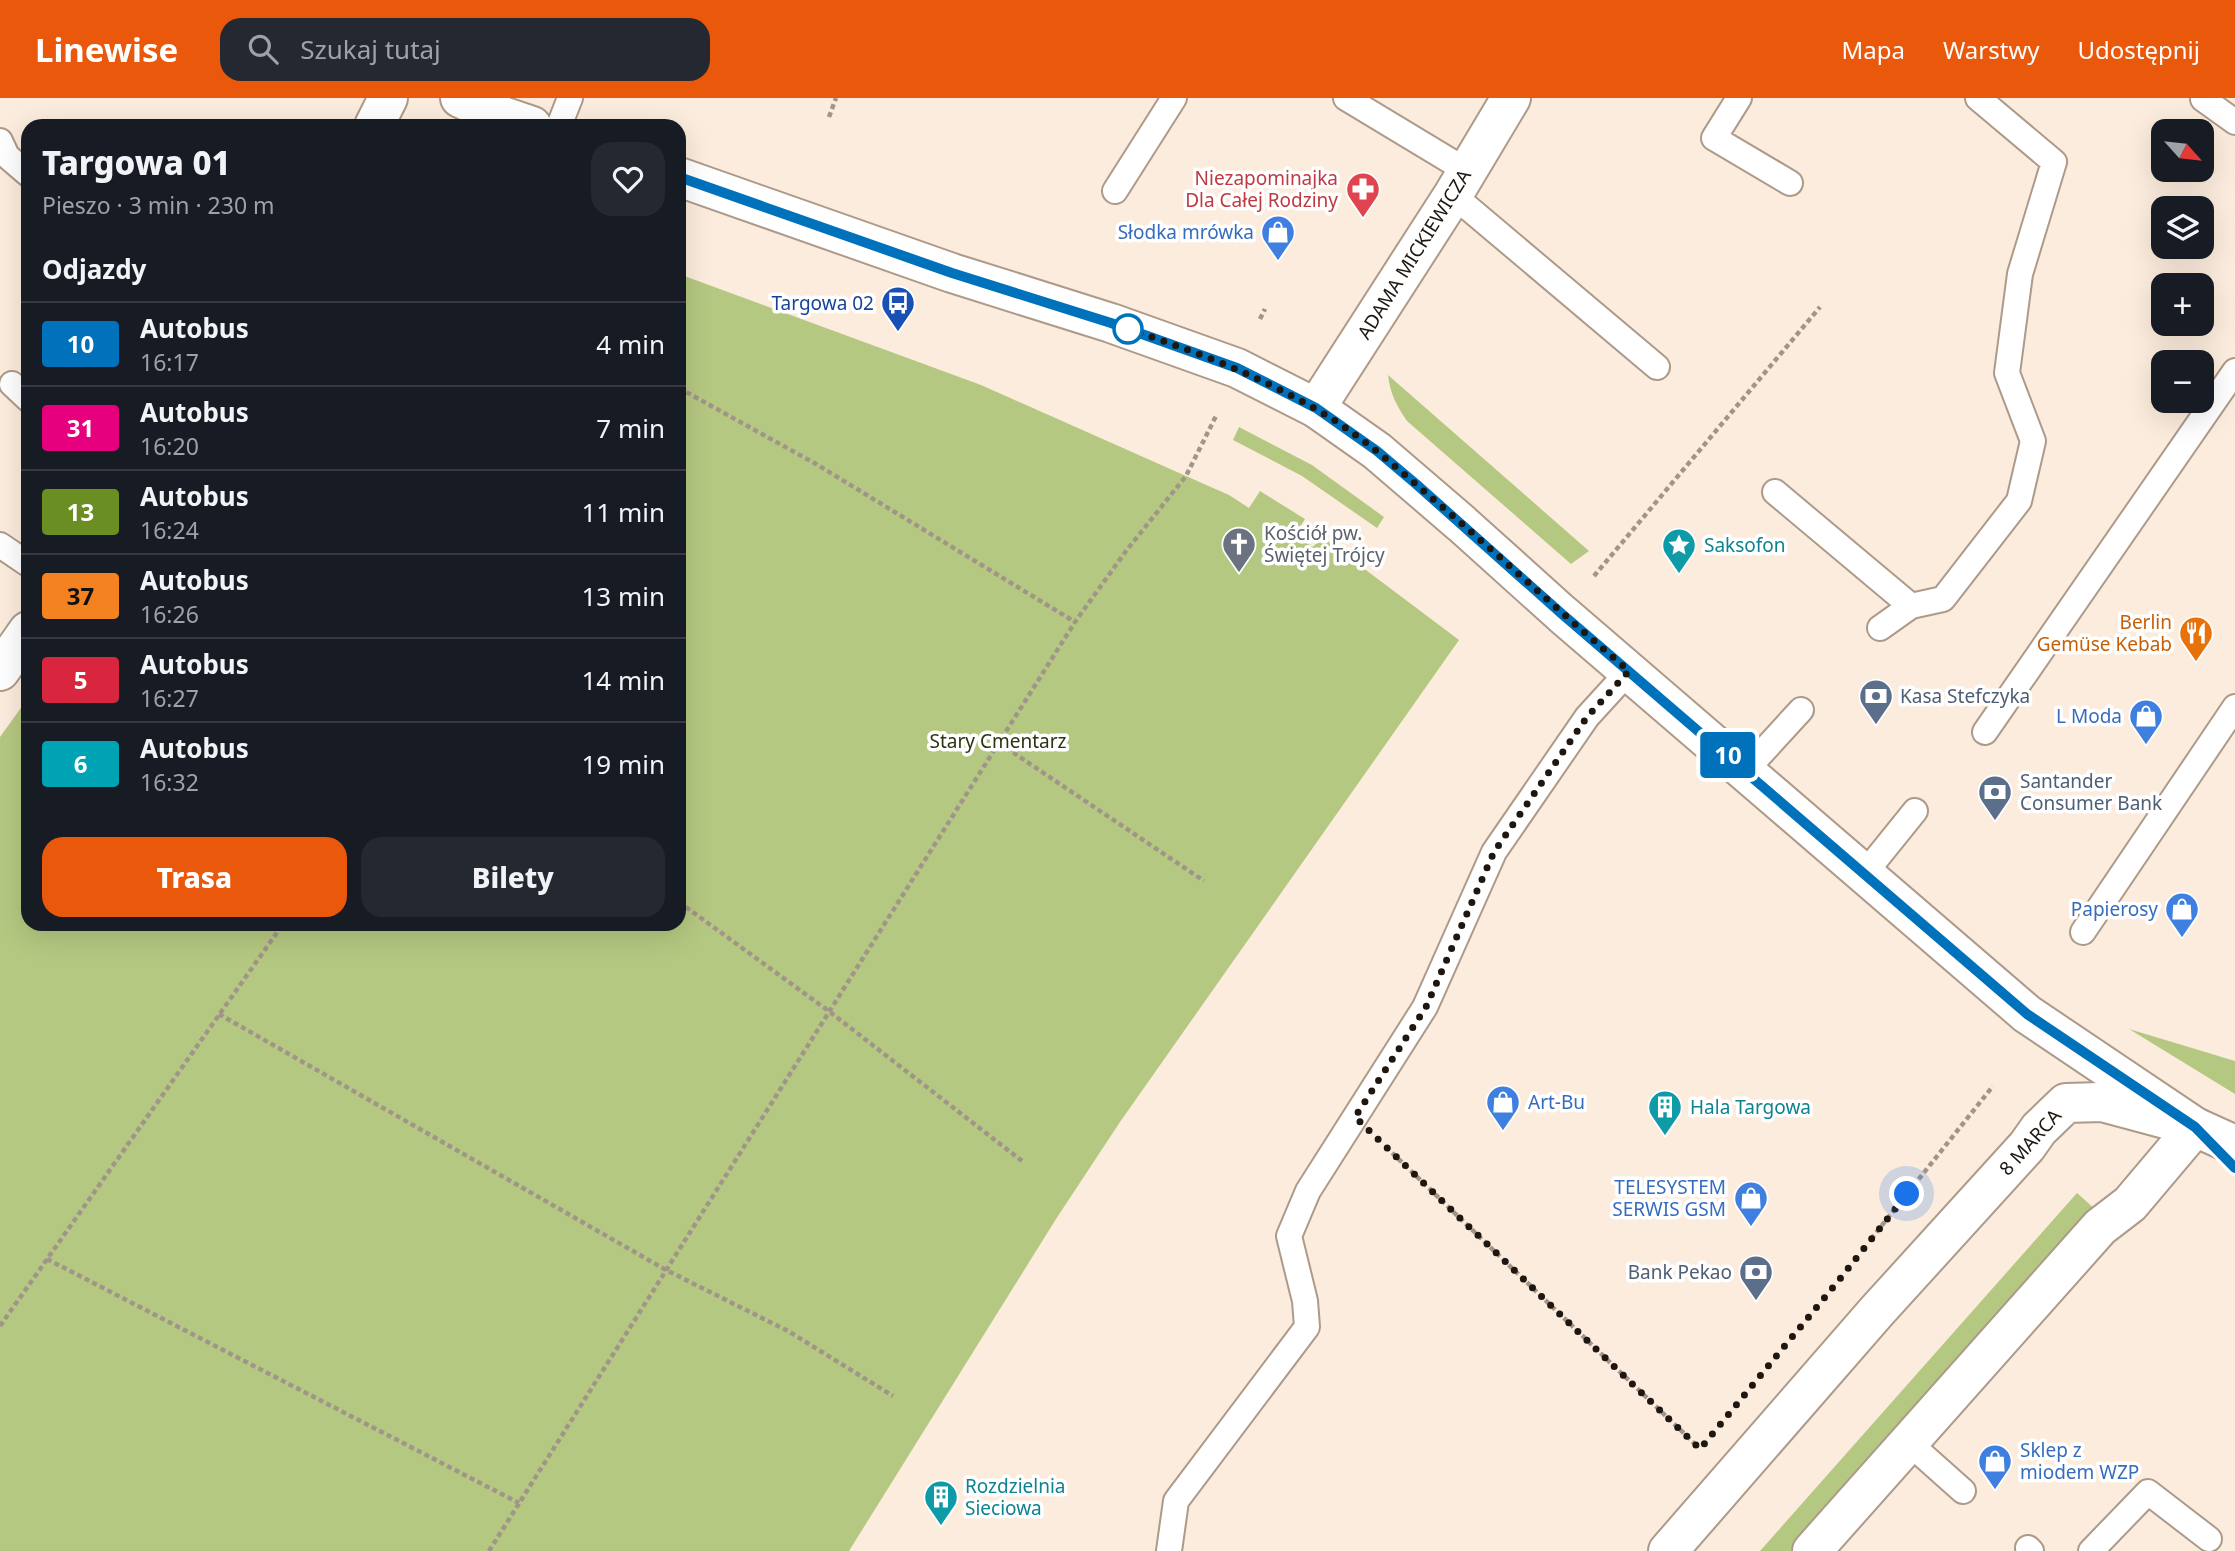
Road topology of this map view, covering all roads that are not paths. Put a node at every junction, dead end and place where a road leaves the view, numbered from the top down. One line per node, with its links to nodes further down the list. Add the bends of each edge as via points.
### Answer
1 (388, 98): 10 (street)
2 (460, 98): 11 (street)
3 (570, 98): 12 (lane)
4 (1174, 98): 19 (lane)
5 (1346, 98): 17 (lane)
6 (1511, 98): 17 (street, ADAMA MICKIEWICZA)
7 (1739, 98): 18 (lane, via 1714,138)
8 (1978, 98): 26 (lane, via 2054,162 2020,274 2007,373 2033,441 2020,501 1943,599)
9 (2203, 99): 13 (lane)
10 (378, 119)
11 (511, 119)
12 (562, 119)
13 (2235, 122)
14 (0, 141): 15 (lane, via 7,156)
15 (21, 168)
16 (686, 179): 22 (street, via 1237,368)
17 (1460, 183): 20 (lane); 22 (street, ADAMA MICKIEWICZA)
18 (1790, 183)
19 (1115, 191)
20 (1657, 367)
21 (2235, 371): 33 (lane)
22 (1316, 408): 30 (street, via 1377,451)
23 (1774, 492): 26 (lane)
24 (0, 545): 25 (lane)
25 (21, 559)
26 (1912, 606): 27 (lane)
27 (1880, 628)
28 (21, 641): 29 (street)
29 (0, 671)
30 (1629, 671): 34 (street); 44 (lane, via 1587,717 1494,852 1426,1007 1308,1191 1289,1236 1307,1327 1176,1502)
31 (2235, 707): 37 (lane)
32 (1801, 710): 34 (lane)
33 (1985, 732)
34 (1745, 770): 36 (street)
35 (1915, 811): 36 (lane)
36 (1865, 873): 38 (street, via 2027,1014)
37 (2083, 932)
38 (2195, 1127): 39 (street); 40 (street); 41 (street, via 2130,1204 2100,1227); 45 (street, 8 MARCA, via 2102,1102 2066,1103)
39 (2235, 1145)
40 (2235, 1168)
41 (1908, 1442): 42 (lane); 46 (street)
42 (1963, 1491)
43 (2209, 1539): 47 (lane, via 2148,1492)
44 (1169, 1551)
45 (1668, 1551)
46 (1812, 1551)
47 (2091, 1551)

